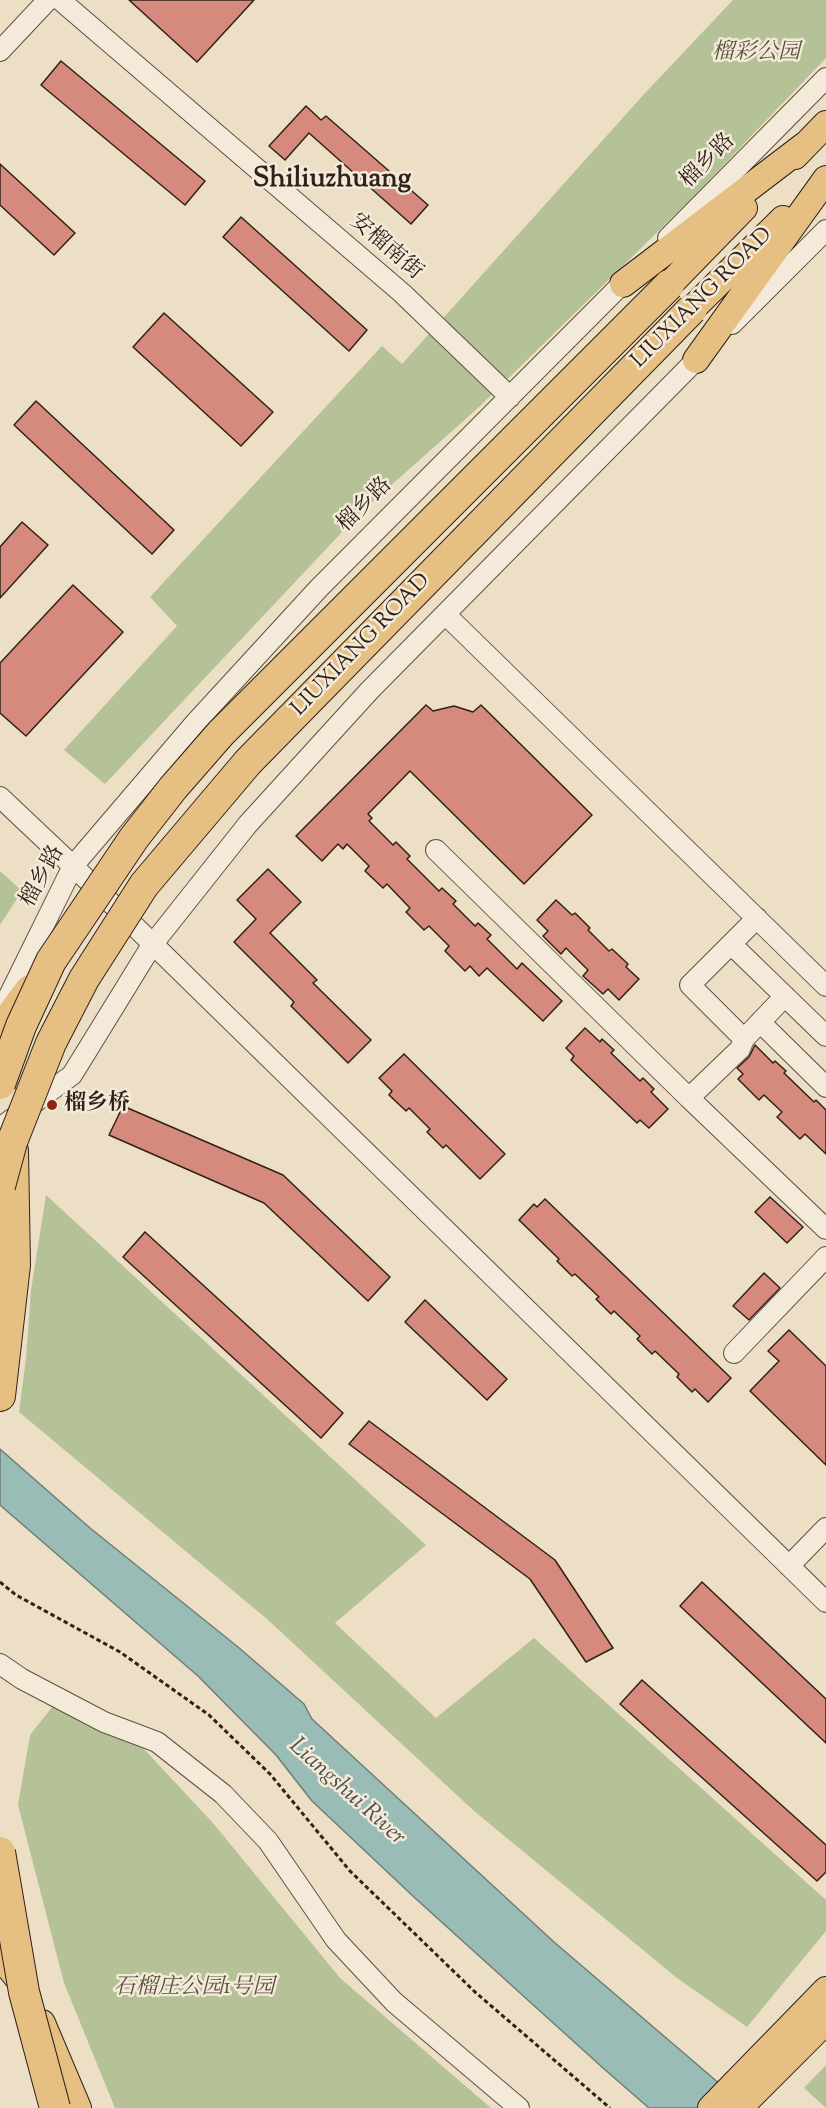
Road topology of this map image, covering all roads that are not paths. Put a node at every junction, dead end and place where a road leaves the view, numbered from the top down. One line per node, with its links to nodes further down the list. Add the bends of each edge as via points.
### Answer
1 (48, 0): 3 (street)
2 (60, 0): 13 (street, 安榴南街, via 402,293)
3 (0, 51)
4 (826, 78): 9 (street, 榴乡路)
5 (826, 124): 6 (main road, LIUXIANG ROAD)
6 (805, 145): 9 (main road); 10 (main road, LIUXIANG ROAD)
7 (826, 178): 11 (main road, LIUXIANG ROAD); 12 (main road)
8 (826, 230): 12 (street)
9 (623, 284): 13 (street, 榴乡路)
10 (669, 285): 21 (highway, LIUXIANG ROAD, bridge, via 220,733 134,838)
11 (692, 309): 32 (highway, LIUXIANG ROAD, bridge, via 248,762 144,885 84,979)
12 (696, 360): 14 (street)
13 (510, 397): 17 (street, 榴乡路, via 319,588 196,722)
14 (445, 614): 18 (street); 20 (street, via 248,824)
15 (0, 797): 17 (street)
16 (436, 850): 31 (street)
17 (73, 866): 20 (street); 24 (street, 榴乡路)
18 (757, 918): 19 (street); 22 (street)
19 (731, 944): 23 (street); 28 (street, via 690,985)
20 (152, 945): 32 (street, via 72,1076); 39 (street)
21 (51, 961): 26 (highway, bridge); 29 (highway, LIUXIANG ROAD, bridge)
22 (826, 986)
23 (785, 996): 25 (street); 27 (street)
24 (0, 1015)
25 (759, 1022): 28 (street); 30 (street)
26 (0, 1031)
27 (826, 1036)
28 (744, 1039): 31 (street, via 740,1048)
29 (0, 1084)
30 (826, 1087)
31 (689, 1098): 34 (street)
32 (6, 1135): 33 (highway, LIUXIANG ROAD, bridge); 37 (highway, bridge, via 15,1265)
33 (0, 1186)
34 (826, 1229)
35 (826, 1257): 36 (street)
36 (734, 1353)
37 (0, 1396)
38 (826, 1528): 39 (street)
39 (789, 1566): 40 (street)
40 (826, 1602)
41 (0, 1664): 48 (street, via 104,1722 157,1742 223,1794 268,1841 336,1940 394,2002)
42 (0, 1852): 46 (highway, bridge, via 24,1992)
43 (0, 1956): 47 (main road, via 30,1994)
44 (826, 1990): 45 (main road)
45 (816, 2021): 49 (main road); 50 (main road)
46 (55, 2108)
47 (78, 2108)
48 (519, 2108)
49 (711, 2108)
50 (739, 2108)

